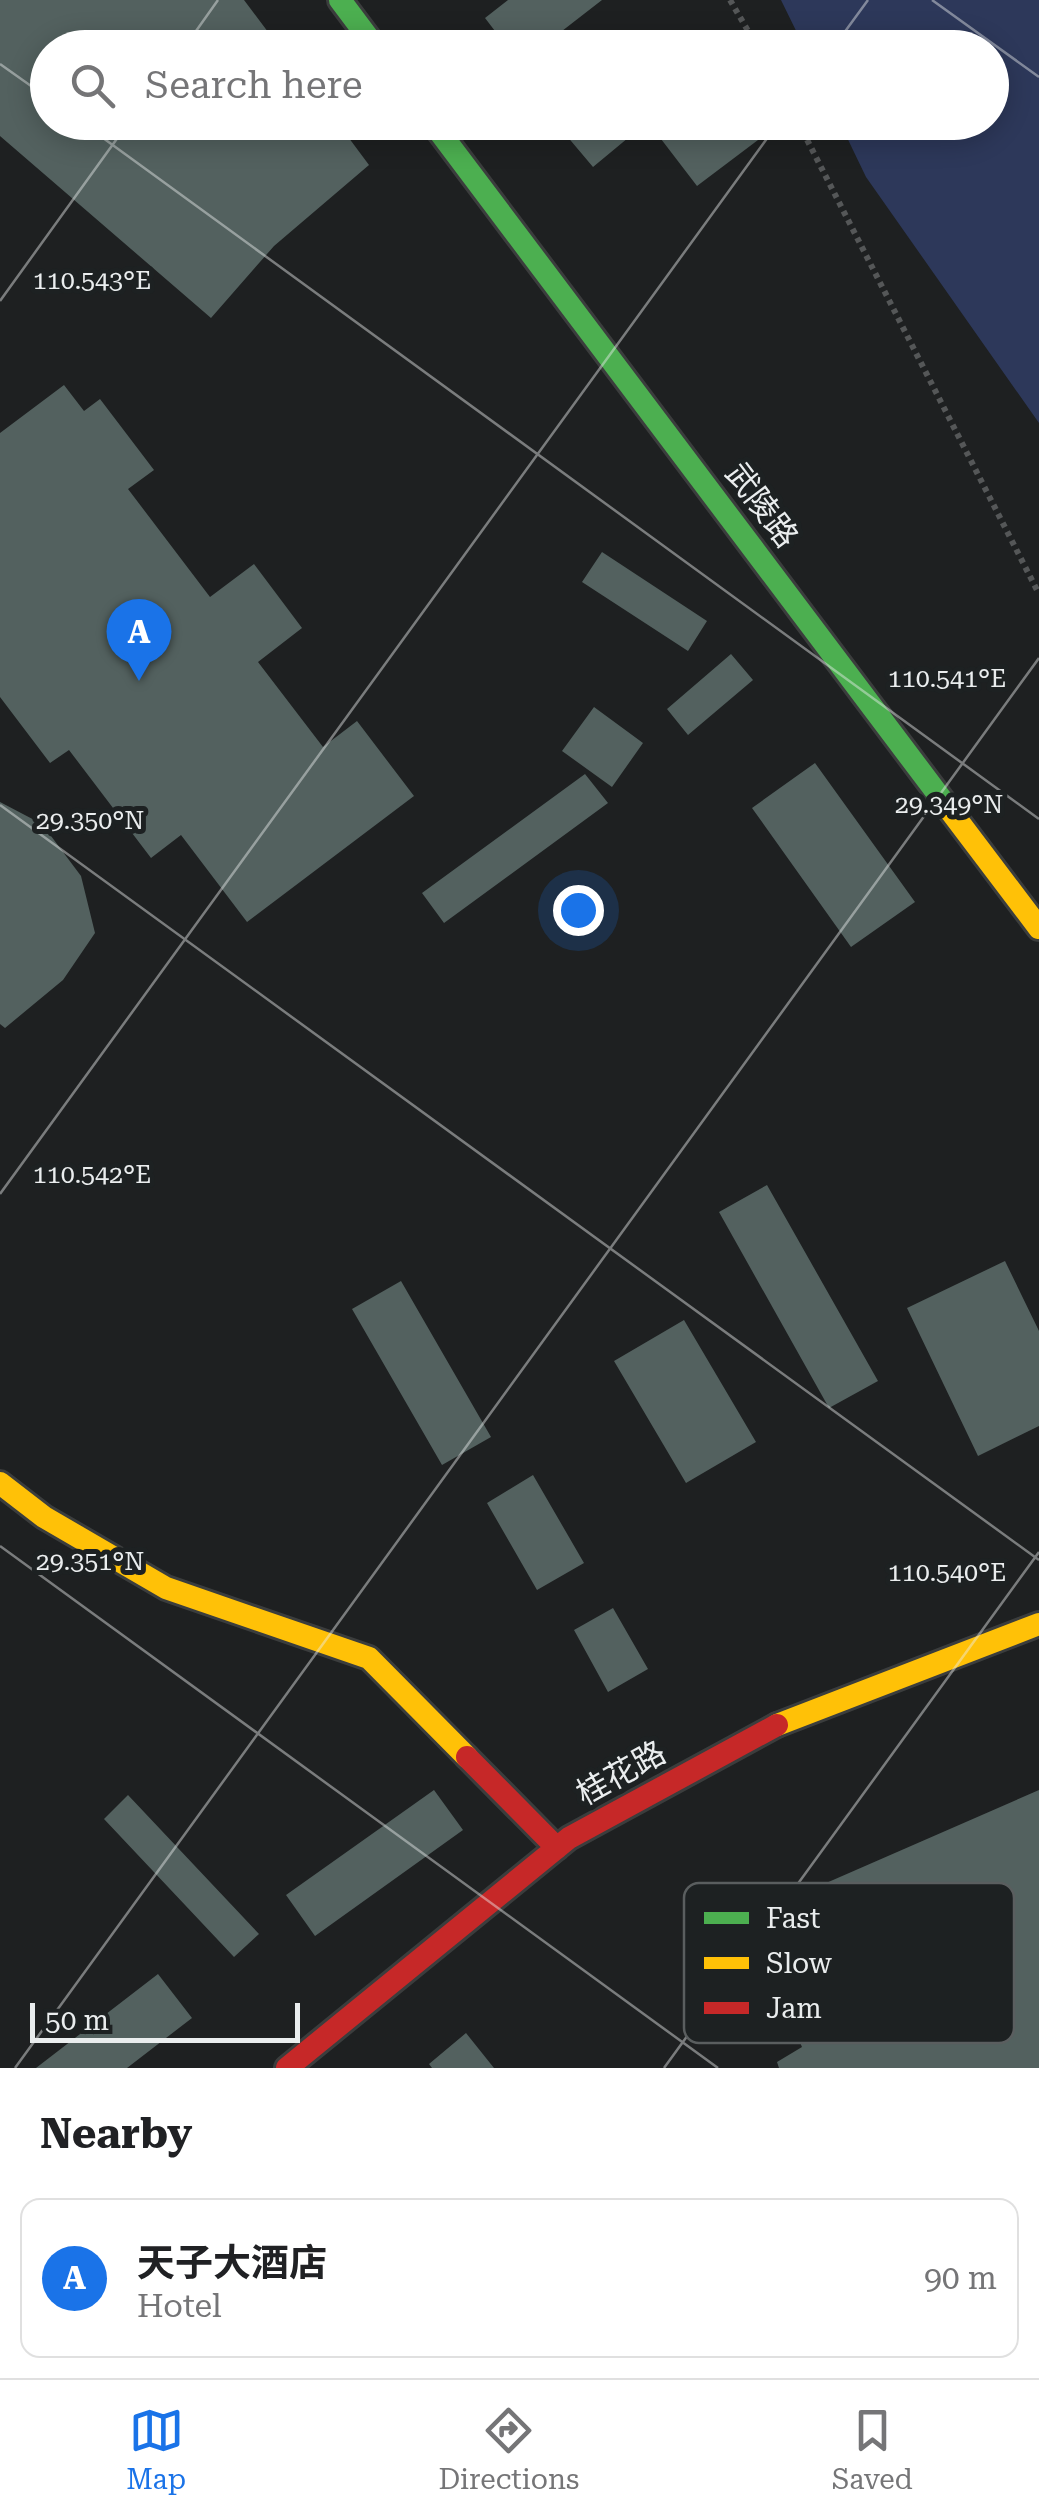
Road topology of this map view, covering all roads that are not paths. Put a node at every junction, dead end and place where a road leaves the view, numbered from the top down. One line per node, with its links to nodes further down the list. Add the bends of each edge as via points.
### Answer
1 (340, 0): 2 (main road)
2 (362, 30)
3 (446, 140): 4 (main road, 武陵路)
4 (1039, 928)
5 (0, 1484): 7 (main road, via 166,1588 368,1658)
6 (1039, 1624): 7 (main road, 桂花路, via 772,1727)
7 (558, 1848): 8 (main road, 桂花路)
8 (287, 2068)

